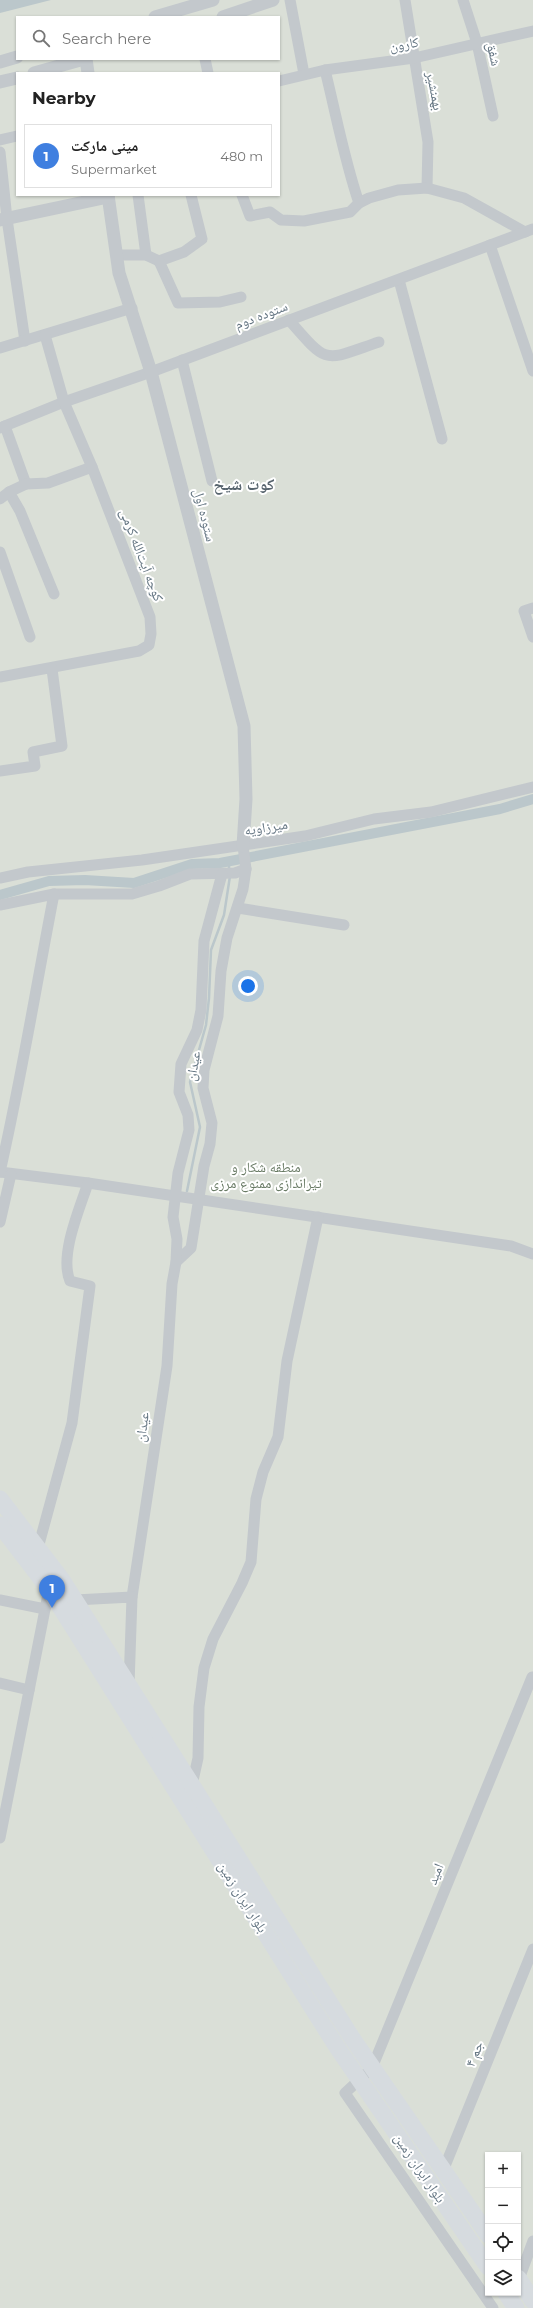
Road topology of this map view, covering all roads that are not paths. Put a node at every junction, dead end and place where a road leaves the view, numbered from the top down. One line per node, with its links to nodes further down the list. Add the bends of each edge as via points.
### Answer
1 (213, 0): 7 (street)
2 (220, 0): 8 (street)
3 (273, 0): 9 (street)
4 (290, 0): 22 (street)
5 (405, 0): 13 (street, بهمنشیر)
6 (463, 0): 11 (street, شفق)
7 (158, 16)
8 (224, 16)
9 (227, 16)
10 (533, 31): 11 (street, کارون)
11 (477, 43): 13 (street, کارون); 26 (street, شفق)
12 (16, 57): 17 (street)
13 (414, 58): 18 (street, کارون); 30 (street, بهمنشیر, via 428,142)
14 (81, 60): 19 (street)
15 (85, 60): 20 (street)
16 (204, 60): 21 (street)
17 (0, 62)
18 (324, 70): 22 (street, کارون); 35 (street, via 341,136 345,164)
19 (38, 72)
20 (88, 72)
21 (208, 72)
22 (304, 74): 24 (street, کارون)
23 (16, 78): 25 (street)
24 (280, 81)
25 (0, 82)
26 (493, 116)
27 (16, 136): 28 (street)
28 (0, 140)
29 (0, 152): 36 (street)
30 (427, 188): 35 (street, via 398,190); 37 (street, via 464,198)
31 (108, 196): 36 (street); 39 (street, ستوده اول)
32 (138, 196): 40 (street)
33 (191, 196): 41 (street, via 202,239 184,252)
34 (242, 196): 35 (street, via 250,216 270,212 281,220 304,221 350,212)
35 (359, 203)
36 (3, 219): 47 (street)
37 (529, 230): 38 (street, ستوده دوم)
38 (490, 245): 42 (street, ستوده دوم); 51 (street)
39 (117, 255): 40 (street); 44 (street, ستوده اول, via 119,273)
40 (146, 255): 41 (street)
41 (159, 261): 43 (street, via 178,303 220,302)
42 (399, 280): 45 (street, ستوده دوم); 55 (street)
43 (241, 296)
44 (132, 308): 46 (street); 52 (street, ستوده اول)
45 (289, 320): 48 (street, via 315,350 325,356 335,357); 50 (street, ستوده دوم)
46 (45, 335): 47 (street); 53 (street, کوچه آیت‌الله کرمی)
47 (25, 341): 49 (street)
48 (379, 342)
49 (0, 348)
50 (182, 360): 52 (street, ستوده دوم); 57 (street)
51 (533, 371)
52 (151, 372): 53 (street, ستوده دوم); 69 (street, ستوده اول, via 244,726)
53 (64, 402): 54 (street, ستوده دوم); 56 (street, کوچه آیت‌الله کرمی)
54 (2, 427): 58 (street)
55 (442, 439)
56 (92, 467): 58 (street, via 48,483); 65 (street, کوچه آیت‌الله کرمی, via 150,617 149,645 139,650)
57 (212, 481)
58 (26, 484): 59 (street)
59 (4, 496): 61 (street, via 20,512)
60 (0, 552): 63 (street)
61 (54, 594)
62 (533, 608): 64 (street, via 524,611)
63 (30, 637)
64 (533, 637)
65 (52, 669): 66 (street, کوچه آیت‌الله کرمی); 67 (street, via 62,746 32,752 35,766)
66 (0, 676)
67 (0, 771)
68 (533, 788): 69 (street, میرزاویه, via 431,812 374,819)
69 (244, 848): 70 (street, عیدان); 72 (street, میرزاویه, via 28,872)
70 (246, 866): 71 (street); 75 (street, عیدان)
71 (227, 874): 73 (street, via 190,874 132,894); 79 (street, عیدان, via 204,941 201,1010 197,1030 181,1064 179,1092 188,1116 189,1130)
72 (0, 878)
73 (54, 894): 74 (street); 77 (street)
74 (0, 905)
75 (238, 908): 76 (street); 80 (street, عیدان, via 227,938 221,971 218,1016 204,1070 203,1088 212,1123)
76 (344, 925)
77 (4, 1173): 78 (street); 82 (street)
78 (88, 1183): 79 (street); 87 (street, via 72,1232 66,1272 70,1281 90,1286 72,1423)
79 (175, 1196): 80 (street); 84 (street, عیدان, via 173,1217 177,1239)
80 (198, 1199): 81 (street); 84 (street, عیدان, via 191,1248)
81 (318, 1216): 83 (street, via 511,1246); 97 (street, via 287,1361 278,1437 256,1499 251,1562 213,1639 204,1668 199,1707 198,1758)
82 (0, 1222)
83 (533, 1254)
84 (176, 1262): 89 (street, عیدان, via 172,1284 167,1366)
85 (0, 1499): 87 (main road, بلوار ایران زمین)
86 (0, 1525): 88 (main road, بلوار ایران زمین)
87 (38, 1548): 91 (main road, بلوار ایران زمین)
88 (49, 1589): 92 (street); 101 (main road, بلوار ایران زمین)
89 (132, 1597): 91 (street); 95 (street, عیدان)
90 (0, 1600): 92 (street)
91 (75, 1600): 95 (main road, بلوار ایران زمین)
92 (45, 1609): 96 (street)
93 (532, 1677): 100 (street, امید)
94 (0, 1683): 96 (street)
95 (129, 1686): 97 (main road, بلوار ایران زمین)
96 (29, 1690): 98 (street)
97 (192, 1785): 100 (main road, بلوار ایران زمین)
98 (0, 1838)
99 (533, 1949): 102 (street, جم ۴)
100 (372, 2068): 101 (street, امید); 102 (main road, بلوار ایران زمین)
101 (360, 2080): 105 (main road, بلوار ایران زمین); 110 (street, امید, via 345,2093)
102 (443, 2170): 103 (main road, بلوار ایران زمین)
103 (485, 2231)
104 (533, 2241): 106 (street)
105 (485, 2263)
106 (521, 2271)
107 (521, 2283): 109 (main road)
108 (508, 2296): 111 (main road)
109 (533, 2301)
110 (493, 2308)
111 (516, 2308)

